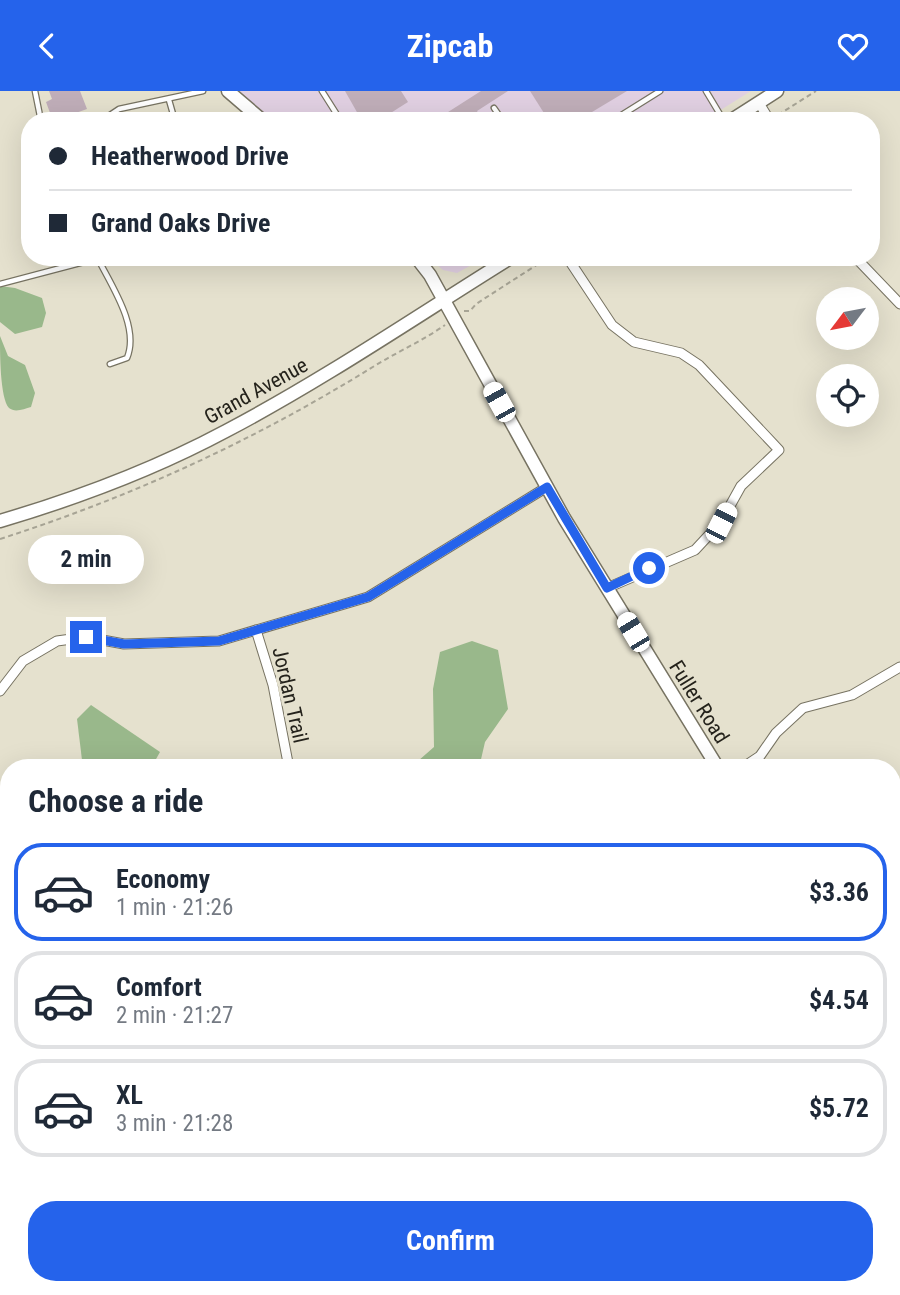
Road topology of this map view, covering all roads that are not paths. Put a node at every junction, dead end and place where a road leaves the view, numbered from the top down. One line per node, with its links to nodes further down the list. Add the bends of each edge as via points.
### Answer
1 (35, 91): 11 (lane)
2 (203, 91): 8 (lane)
3 (228, 91): 14 (street)
4 (323, 91): 15 (lane)
5 (660, 91): 17 (lane)
6 (706, 91): 18 (lane)
7 (778, 91): 9 (street)
8 (169, 100): 12 (lane); 13 (lane)
9 (759, 103): 19 (street); 20 (street)
10 (494, 108): 16 (lane)
11 (39, 112)
12 (114, 112)
13 (172, 112)
14 (252, 112)
15 (336, 112)
16 (497, 112)
17 (626, 112)
18 (719, 112)
19 (744, 112)
20 (767, 112)
21 (65, 266): 27 (lane)
22 (102, 266): 30 (lane, via 130,336 127,358)
23 (422, 266): 28 (street, Fuller Road)
24 (498, 266): 28 (street, Grand Avenue)
25 (573, 266): 33 (street, via 612,325 634,342 681,353 699,365 779,450 741,486 721,523 695,549)
26 (864, 266): 29 (street)
27 (0, 284)
28 (443, 300): 31 (street, Fuller Road); 32 (street, Grand Avenue, via 223,433 135,474)
29 (900, 304)
30 (110, 364)
31 (547, 487): 33 (street, Fuller Road); 34 (street, via 368,597)
32 (0, 521)
33 (607, 588): 38 (street, Fuller Road)
34 (256, 630): 36 (street, via 219,641 178,644 117,643 86,637 57,641 23,661); 37 (street, Jordan Trail, via 273,685)
35 (900, 667): 39 (street, via 852,695 803,708)
36 (0, 691)
37 (287, 759)
38 (712, 759)
39 (756, 759)

